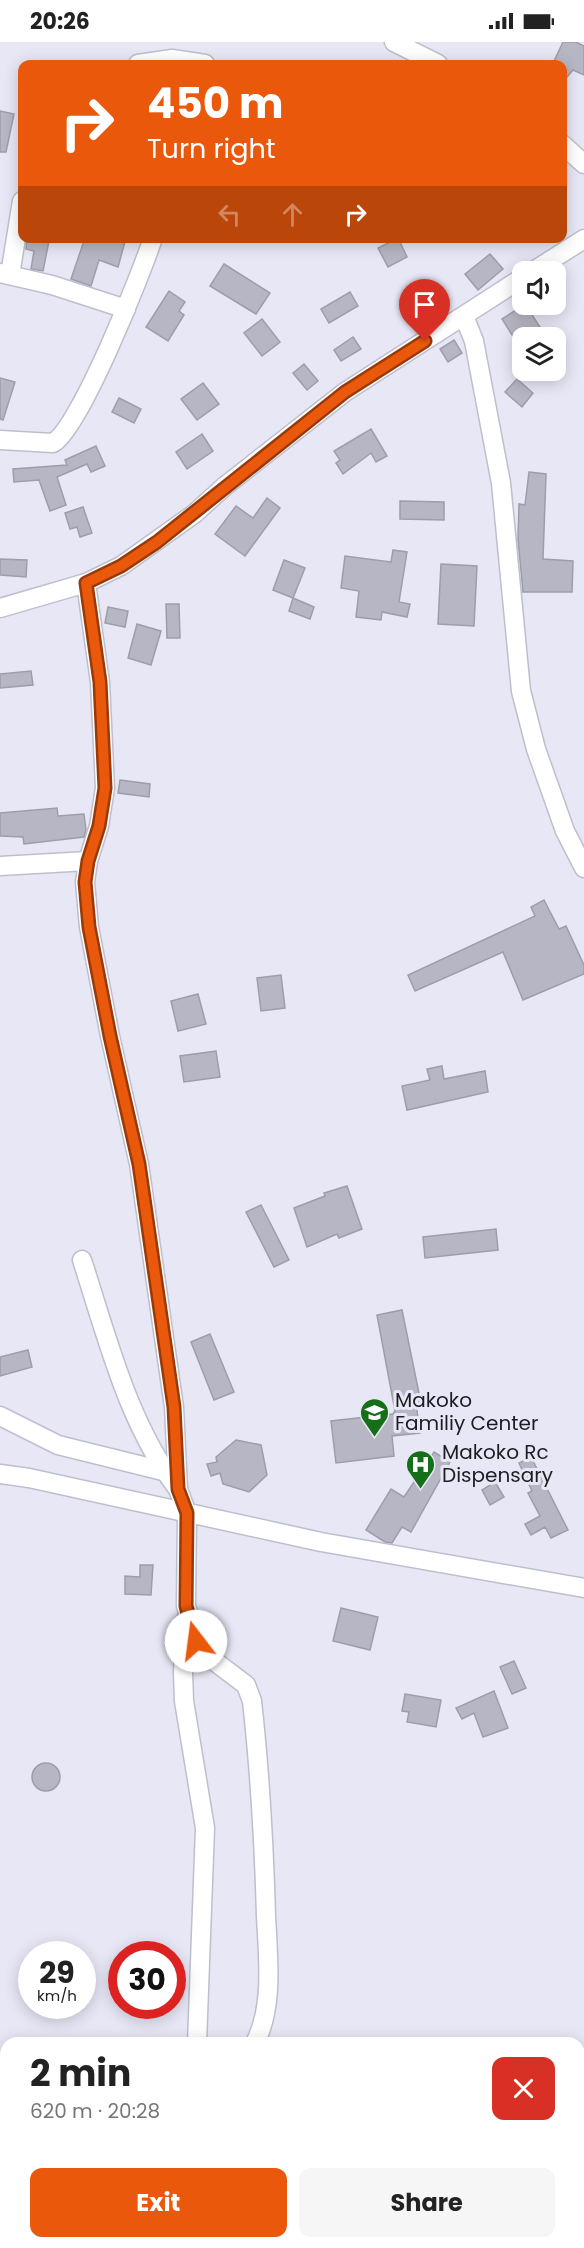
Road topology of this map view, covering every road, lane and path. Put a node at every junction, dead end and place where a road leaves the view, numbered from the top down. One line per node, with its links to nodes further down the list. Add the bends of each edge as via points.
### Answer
1 (404, 44): 2 (street)
2 (431, 60)
3 (567, 149): 4 (street)
4 (584, 164)
5 (18, 218): 9 (street)
6 (584, 239): 8 (street)
7 (151, 243): 11 (street)
8 (549, 261)
9 (5, 274): 11 (street)
10 (512, 285): 12 (street)
11 (126, 309): 13 (street, via 86,397 59,440)
12 (464, 316): 14 (street, via 345,392 157,542); 18 (street, via 474,341 501,483 521,691 536,749)
13 (0, 440)
14 (86, 583): 15 (street); 16 (street, via 100,682 105,788)
15 (0, 608)
16 (88, 861): 17 (street); 23 (street, via 85,882 89,927 139,1164 174,1407)
17 (0, 866)
18 (584, 868)
19 (82, 1260): 21 (street, via 117,1366 144,1435)
20 (0, 1416): 21 (street, via 58,1445)
21 (164, 1471): 23 (street)
22 (0, 1474): 24 (street)
23 (178, 1489): 24 (street)
24 (187, 1513): 25 (street, via 321,1542); 26 (street)
25 (584, 1588)
26 (186, 1606): 27 (street, via 184,1701 205,1828); 28 (street, via 201,1651 246,1685 252,1701 263,1813 267,1954 265,2017)
27 (197, 2037)
28 (257, 2037)

